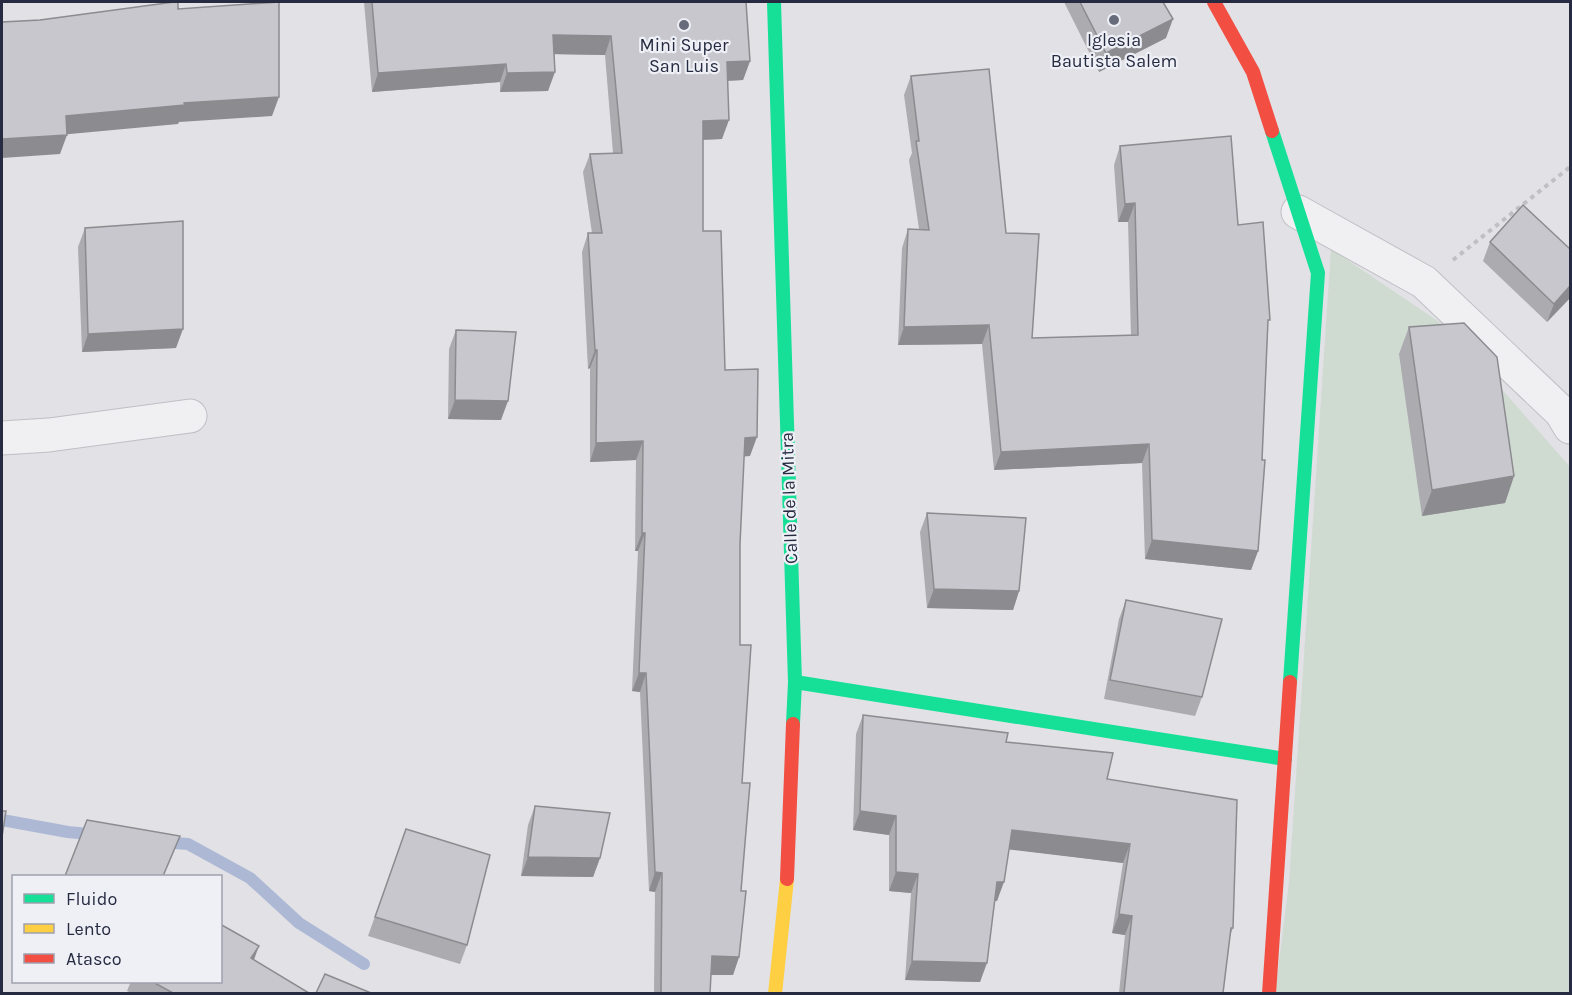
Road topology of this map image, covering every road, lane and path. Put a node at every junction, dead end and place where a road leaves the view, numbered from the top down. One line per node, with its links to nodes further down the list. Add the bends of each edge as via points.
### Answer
1 (774, 2): 9 (street, Calle de la Mitra)
2 (1214, 2): 4 (street, via 1253,72)
3 (1570, 167): 5 (path)
4 (1298, 212): 5 (street); 10 (street, via 1318,273)
5 (1424, 282): 7 (street, via 1562,412)
6 (189, 416): 8 (street)
7 (1570, 427)
8 (2, 438)
9 (795, 682): 10 (street); 11 (street, Calle de la Mitra, via 786,902)
10 (1285, 759): 12 (street)
11 (775, 993)
12 (1269, 993)

